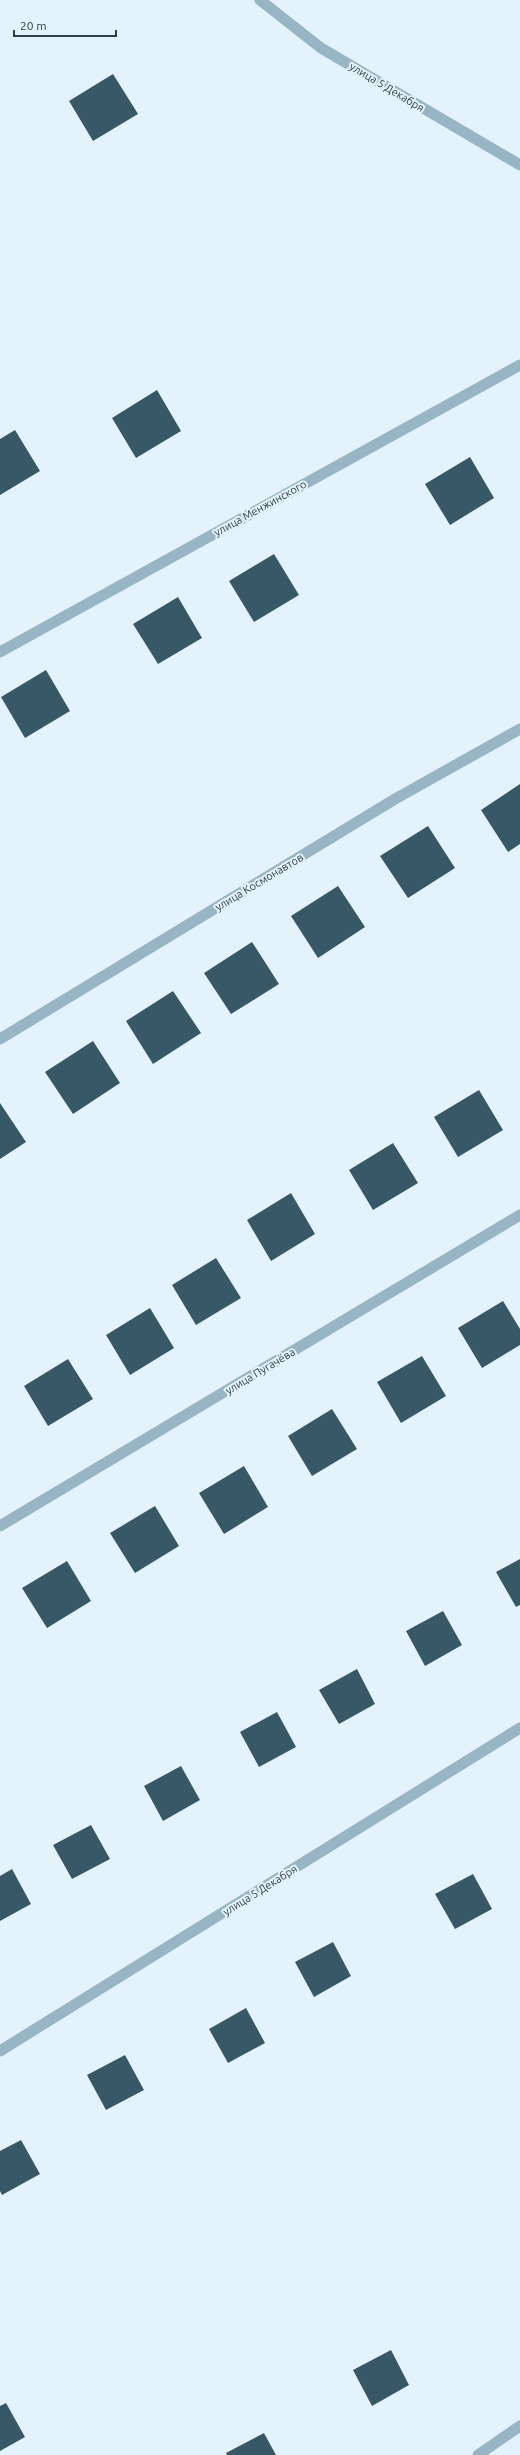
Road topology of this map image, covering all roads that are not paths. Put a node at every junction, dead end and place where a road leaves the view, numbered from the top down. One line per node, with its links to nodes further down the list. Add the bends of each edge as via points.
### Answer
1 (260, 0): 2 (street, улица 5 Декабря, via 321,48)
2 (520, 165)
3 (520, 365): 4 (street, улица Менжинского)
4 (0, 652)
5 (520, 729): 6 (street, улица Космонавтов, via 395,799)
6 (0, 1039)
7 (520, 1215): 8 (street, улица Пугачёва)
8 (0, 1526)
9 (520, 1728): 10 (street, улица 5 Декабря)
10 (0, 2052)
11 (520, 2426): 12 (street)
12 (478, 2455)

